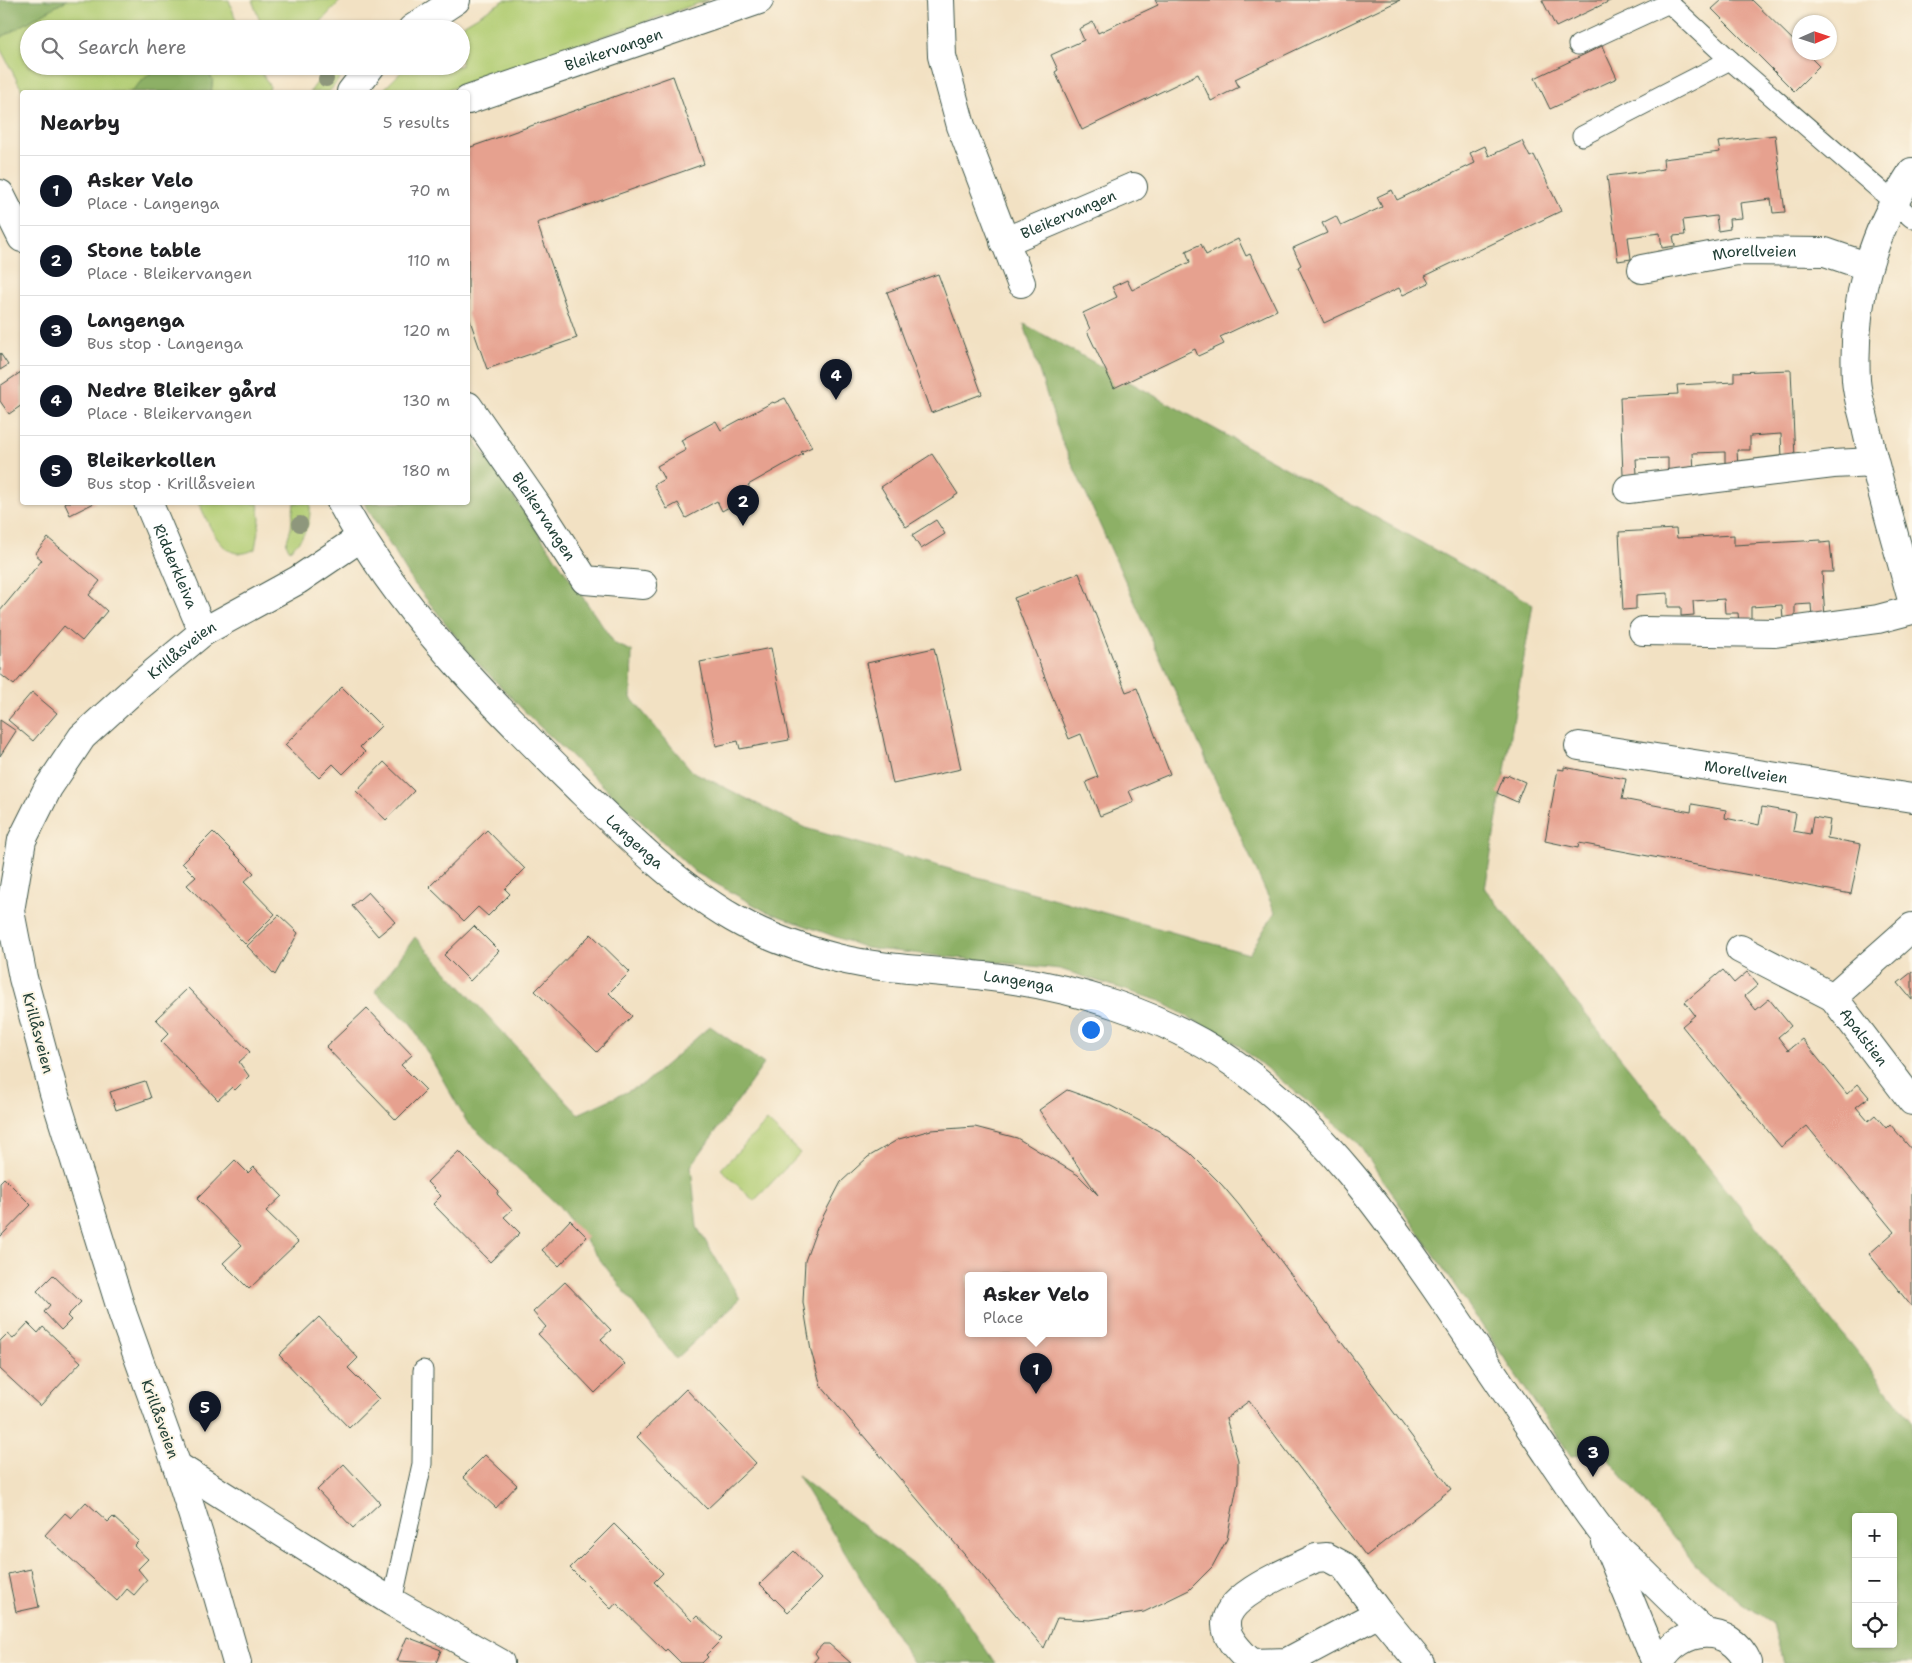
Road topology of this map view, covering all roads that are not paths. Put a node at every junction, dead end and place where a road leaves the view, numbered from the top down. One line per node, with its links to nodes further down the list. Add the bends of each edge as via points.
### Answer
1 (456, 0): 4 (street)
2 (759, 0): 9 (street, Bleikervangen)
3 (940, 0): 16 (street, Bleikervangen, via 942,56 961,126)
4 (426, 20)
5 (1578, 45): 6 (lane, via 1668,3)
6 (1730, 60): 10 (lane); 14 (lane)
7 (364, 75): 8 (street)
8 (353, 90)
9 (470, 99)
10 (1582, 136)
11 (1912, 172): 14 (street)
12 (1133, 187): 16 (street, Bleikervangen)
13 (0, 194): 15 (street)
14 (1903, 210): 17 (street)
15 (20, 234)
16 (1004, 242): 19 (street, Bleikervangen)
17 (1866, 266): 18 (street, Morellveien, via 1825,252 1736,251); 21 (street, via 1857,327 1856,382)
18 (1642, 269)
19 (1021, 283)
20 (470, 409): 26 (street, Bleikervangen, via 585,580)
21 (1874, 462): 22 (street); 27 (street)
22 (1628, 489)
23 (149, 505): 30 (street, Ridderkleiva)
24 (343, 505): 25 (street, Langenga)
25 (360, 538): 30 (street, Krillåsveien, via 298,580); 39 (street, Langenga, via 434,638 516,728 602,812 679,880 734,919 782,941 838,958 896,968 988,976 1067,990 1131,1010 1234,1063 1269,1090 1338,1157 1398,1234)
26 (643, 585)
27 (1912, 600)
28 (1912, 610): 29 (street, via 1878,619 1775,633)
29 (1643, 631)
30 (203, 632): 38 (street, Krillåsveien, via 82,737 48,788 22,840 10,911 23,978 54,1093 123,1315)
31 (1579, 746): 32 (street, Morellveien)
32 (1912, 798)
33 (1912, 927): 35 (street, Apalstien)
34 (1740, 949): 35 (street, Apalstien)
35 (1832, 997): 36 (street, Apalstien)
36 (1912, 1101)
37 (423, 1370): 40 (lane, via 422,1464)
38 (177, 1466): 40 (street); 43 (street, Krillåsveien)
39 (1601, 1532): 42 (street, Langenga); 46 (street, Langenga)
40 (392, 1602): 44 (street)
41 (1379, 1613): 41 (street, via 1287,1662 1251,1663 1233,1642 1226,1625 1229,1611 1250,1591 1316,1558 1328,1557 1344,1566); 45 (street)
42 (1706, 1633): 46 (street, via 1689,1635 1676,1642); 47 (street, via 1731,1641)
43 (236, 1663)
44 (500, 1663)
45 (1420, 1663)
46 (1658, 1663)
47 (1748, 1663)

